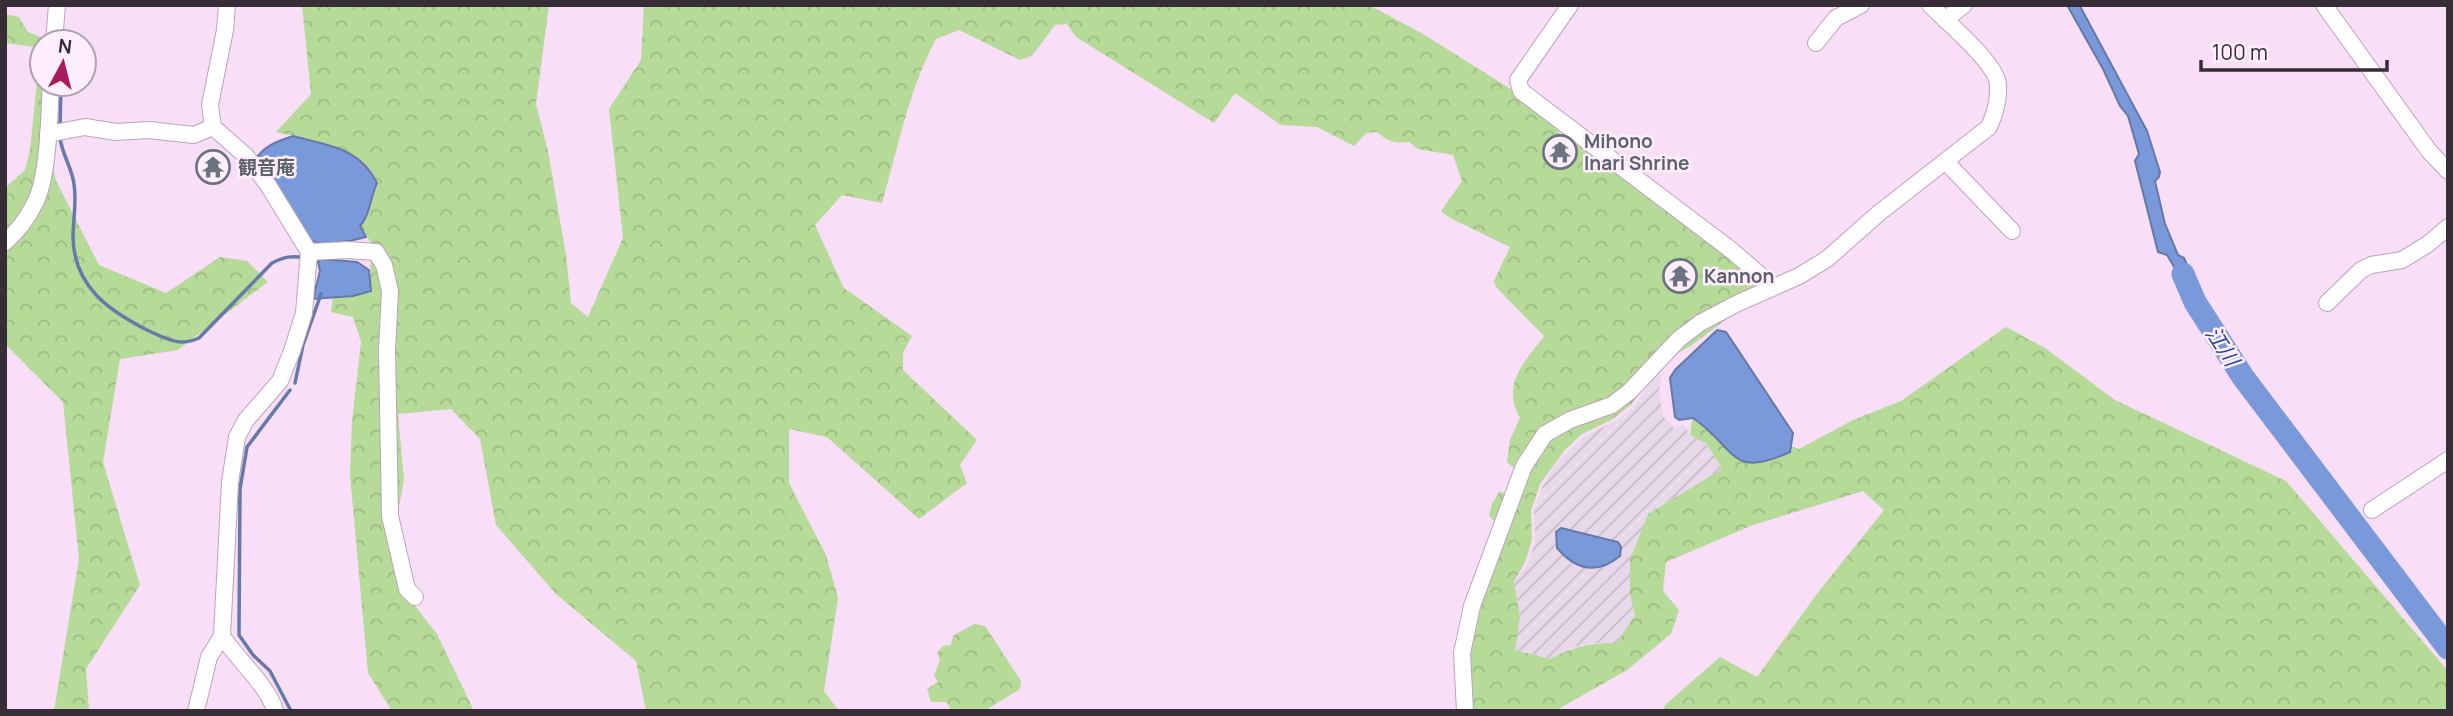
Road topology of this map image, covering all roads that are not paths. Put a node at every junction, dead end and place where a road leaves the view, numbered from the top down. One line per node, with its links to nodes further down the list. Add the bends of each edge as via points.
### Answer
1 (57, 5): 9 (street)
2 (227, 5): 12 (street, via 210,105)
3 (1570, 5): 20 (street, via 1518,80 1521,91)
4 (1861, 5): 10 (street, via 1836,18)
5 (1930, 5): 8 (street)
6 (1964, 5): 8 (street)
7 (2324, 5): 15 (street)
8 (1944, 20): 14 (street, via 1985,59 1998,82 1989,127)
9 (55, 28)
10 (1816, 43)
11 (53, 98): 13 (street)
12 (213, 127): 13 (street, via 194,135 85,127); 19 (street, via 246,156 268,185)
13 (57, 133): 18 (street, via 36,201)
14 (1946, 162): 17 (street); 20 (street, via 1827,259)
15 (2448, 171)
16 (2448, 227): 21 (street, via 2402,260 2361,270)
17 (2012, 231)
18 (5, 242)
19 (309, 258): 24 (street, via 347,250 376,252 384,265 390,291 390,516 407,589); 25 (street, via 304,313 292,351 280,380 237,437 230,482)
20 (1773, 286): 28 (street, via 1700,323 1629,393 1612,405 1556,426 1534,448 1466,631 1461,674)
21 (2327, 303)
22 (2448, 460): 23 (street)
23 (2372, 510)
24 (415, 597)
25 (222, 636): 26 (street, via 209,657); 27 (street, via 272,698)
26 (196, 711)
27 (275, 711)
28 (1465, 711)

